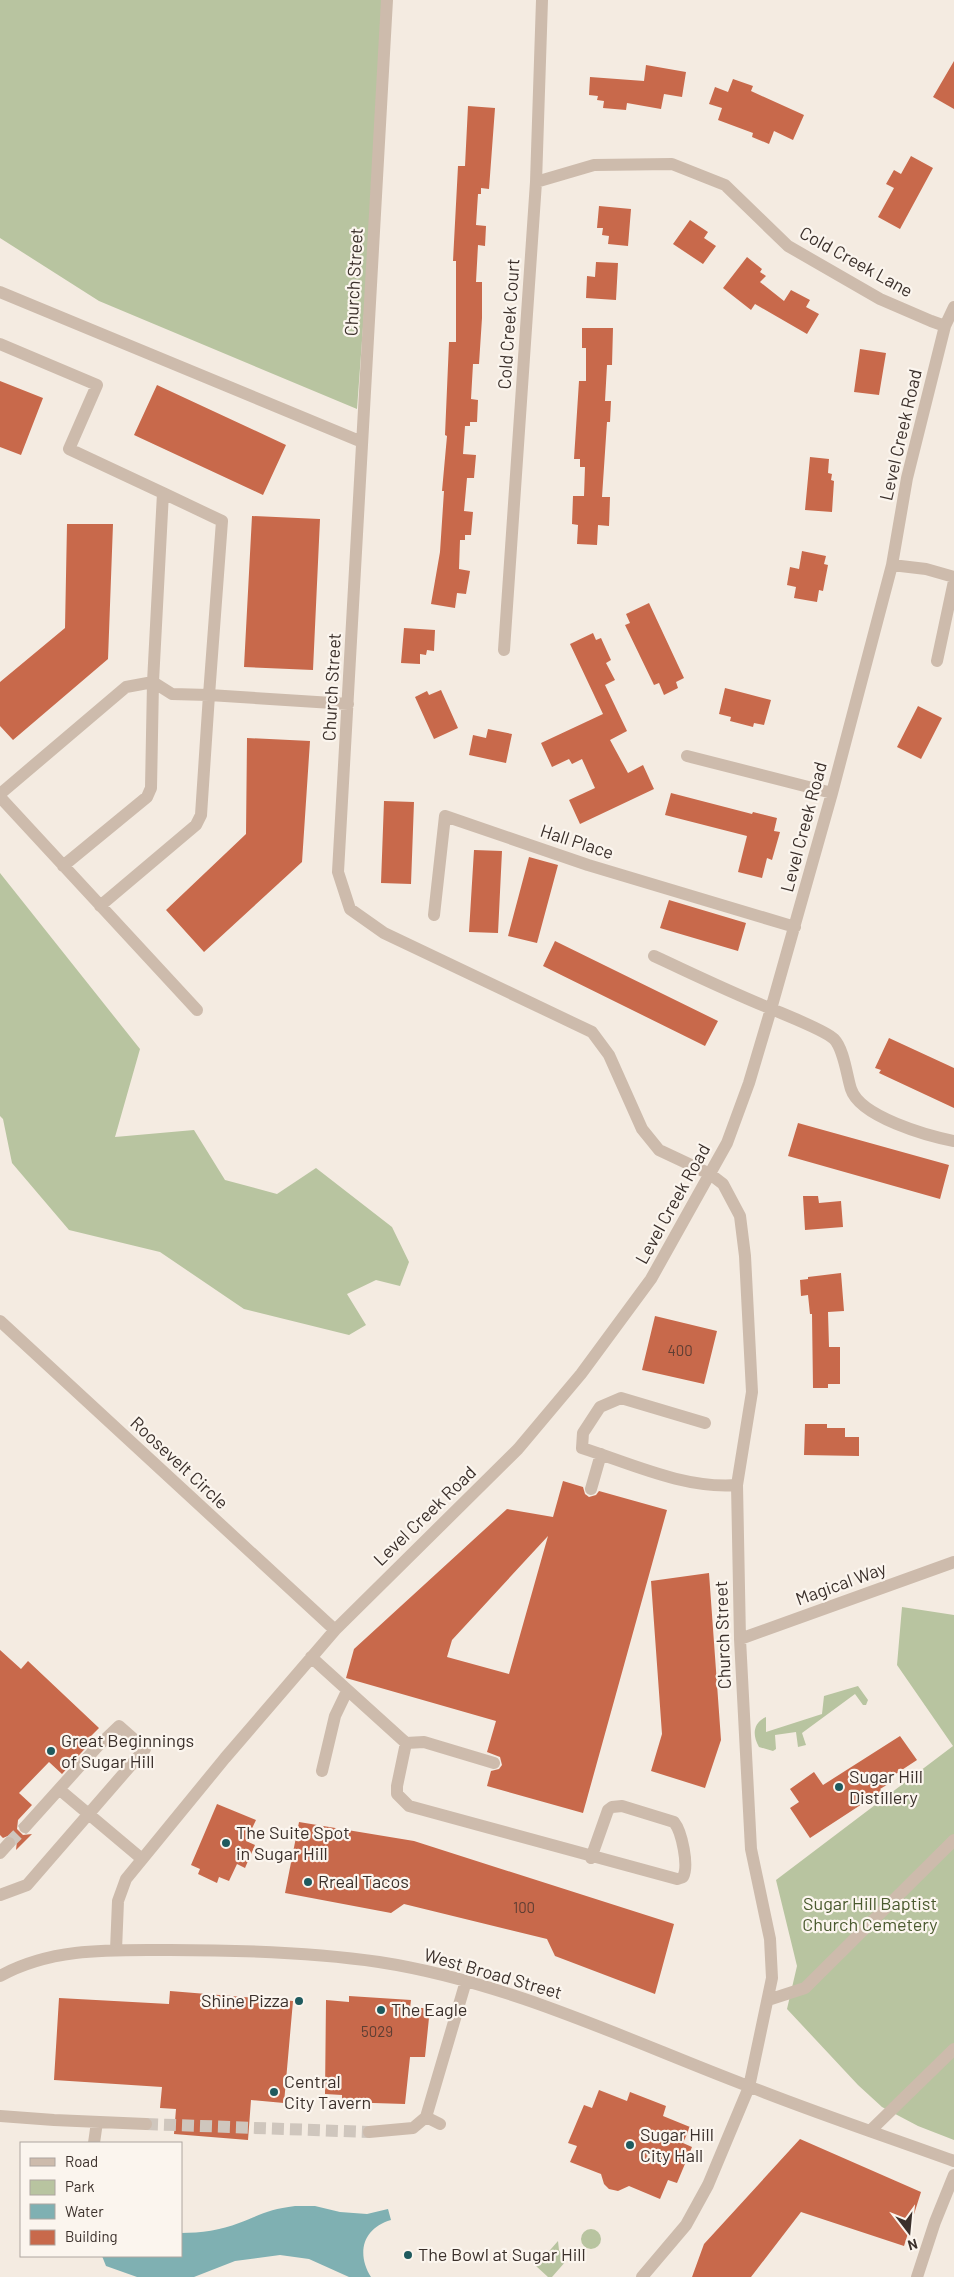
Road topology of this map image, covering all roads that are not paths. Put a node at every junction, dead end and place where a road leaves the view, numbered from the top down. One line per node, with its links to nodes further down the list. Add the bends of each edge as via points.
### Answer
1 (387, 0): 8 (street, Church Street)
2 (542, 0): 3 (street, Cold Creek Court)
3 (536, 182): 6 (street, Cold Creek Lane, via 594,165 672,164 725,184 788,246 880,299); 12 (street, Cold Creek Court)
4 (0, 292): 8 (street)
5 (954, 307): 6 (street, Level Creek Road)
6 (945, 326): 10 (street, Level Creek Road, via 908,478)
7 (0, 344): 9 (street, via 97,385 69,449)
8 (362, 442): 16 (street, Church Street)
9 (163, 492): 14 (street); 15 (street, via 222,521)
10 (892, 565): 11 (street, via 926,569); 18 (street, Level Creek Road)
11 (954, 579): 13 (street)
12 (504, 650)
13 (937, 661)
14 (153, 682): 15 (street, via 172,694); 19 (street, via 126,687); 20 (street, via 149,793)
15 (209, 695): 16 (street); 21 (street, via 201,815 196,825)
16 (348, 704): 28 (street, Church Street, via 338,872 350,909 384,933 592,1032 609,1055 642,1129 659,1150)
17 (687, 756): 18 (street)
18 (832, 793): 23 (street, Level Creek Road)
19 (0, 795): 20 (street)
20 (63, 866): 21 (street)
21 (100, 906): 26 (street)
22 (434, 915): 23 (street, Hall Place, via 445,816 588,865)
23 (795, 927): 25 (street, Level Creek Road)
24 (654, 956): 25 (street)
25 (771, 1009): 27 (street, via 834,1039 846,1065 852,1092 874,1114); 28 (street, Level Creek Road, via 727,1143)
26 (197, 1010)
27 (954, 1142)
28 (710, 1174): 32 (street, Church Street, via 724,1184 740,1216 745,1256 752,1392); 35 (street, Level Creek Road, via 651,1279 581,1374 518,1449)
29 (0, 1321): 35 (street, Roosevelt Circle)
30 (705, 1423): 31 (street, via 621,1398 600,1408 583,1433 582,1448)
31 (601, 1454): 32 (street, via 689,1483); 33 (street)
32 (737, 1485): 36 (street, Church Street)
33 (591, 1489)
34 (954, 1562): 36 (street, Magical Way)
35 (335, 1630): 37 (street, Level Creek Road)
36 (740, 1639): 52 (street, Church Street, via 752,1849 770,1939 772,1978)
37 (311, 1657): 38 (street); 47 (street, Level Creek Road)
38 (347, 1691): 39 (street); 41 (street, via 334,1716)
39 (406, 1744): 40 (street, via 424,1742); 46 (street, via 396,1786 397,1794 409,1806)
40 (494, 1762)
41 (322, 1771)
42 (60, 1790): 43 (street); 43 (street, via 119,1726 145,1749); 44 (street)
43 (89, 1815): 47 (street); 48 (street, via 27,1885)
44 (25, 1826)
45 (954, 1840): 52 (street, via 805,1988)
46 (591, 1858): 46 (street, via 677,1879 685,1875 680,1832 674,1822 622,1806 608,1810)
47 (142, 1859): 49 (street, Level Creek Road, via 126,1880 118,1901)
48 (0, 1895)
49 (116, 1950): 50 (street, West Broad Street, via 47,1957 20,1965); 51 (street, West Broad Street, via 200,1950 316,1956 380,1962)
50 (0, 1976)
51 (466, 1981): 54 (street, West Broad Street, via 580,2018); 56 (street)
52 (768, 2000): 54 (street, Church Street)
53 (954, 2049): 60 (street)
54 (749, 2087): 60 (street, West Broad Street); 65 (street, Church Street, via 708,2184 686,2225)
55 (0, 2116): 57 (street)
56 (426, 2117): 59 (street); 61 (street, via 413,2128)
57 (97, 2122): 58 (street); 62 (street)
58 (146, 2124)
59 (440, 2124)
60 (870, 2131): 63 (street, West Broad Street)
61 (369, 2132)
62 (94, 2142)
63 (954, 2161)
64 (954, 2175): 66 (street)
65 (642, 2277)
66 (917, 2277)

